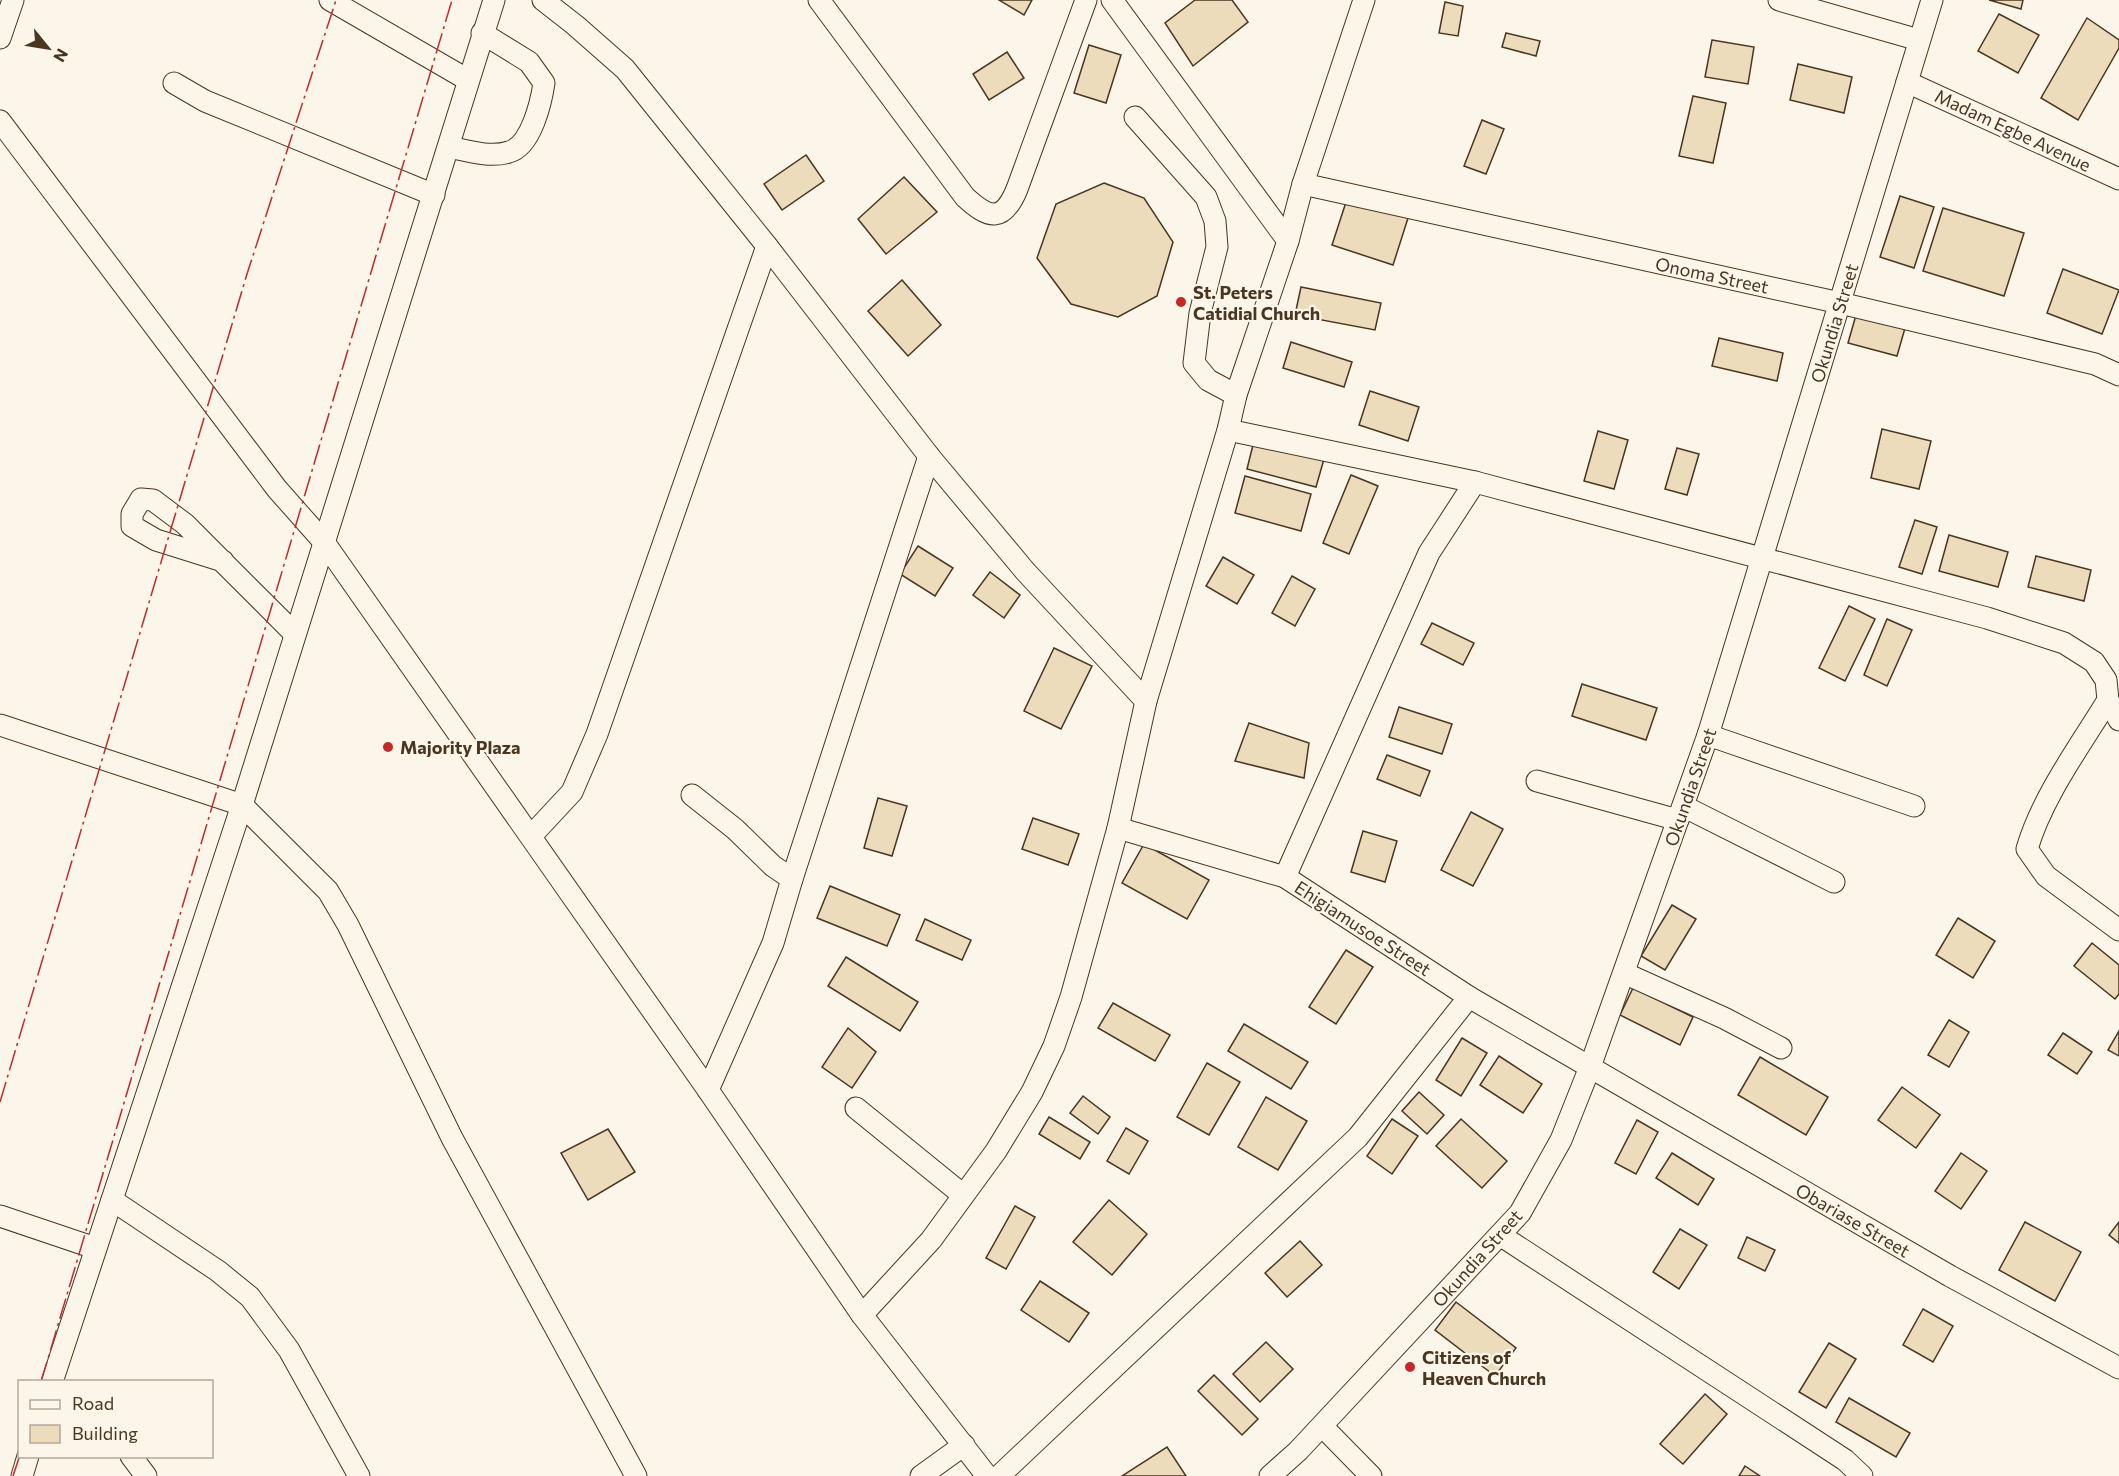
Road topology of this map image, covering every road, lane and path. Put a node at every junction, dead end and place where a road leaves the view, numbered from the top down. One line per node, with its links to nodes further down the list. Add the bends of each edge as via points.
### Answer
1 (13, 0): 12 (street)
2 (330, 0): 14 (street)
3 (494, 0): 11 (street)
4 (543, 0): 24 (street, via 625,69)
5 (819, 0): 6 (street, via 965,197 982,212 994,214 1012,201)
6 (1086, 0)
7 (1112, 0): 23 (street)
8 (1364, 0): 21 (street)
9 (1779, 0): 13 (street)
10 (1932, 0): 13 (street, Okundia Street)
11 (482, 33): 14 (street); 19 (street, via 529,62 544,83 540,108 526,137 511,152 486,154)
12 (0, 38)
13 (1919, 40): 15 (street, Okundia Street)
14 (468, 80): 19 (street)
15 (1906, 82): 20 (street, Madam Egbe Avenue); 25 (street, Okundia Street)
16 (174, 83): 22 (street, via 205,101)
17 (1135, 117): 27 (street, via 1206,197 1215,221 1217,247 1200,313 1194,363 1208,380)
18 (0, 121): 31 (street, via 277,489)
19 (449, 147): 22 (street)
20 (2119, 178)
21 (1303, 184): 23 (street); 25 (street, Onoma Street)
22 (434, 195): 31 (street)
23 (1288, 241): 27 (street)
24 (767, 246): 29 (street); 46 (street, via 597,734 572,792)
25 (1839, 303): 26 (street, Onoma Street, via 2094,364); 32 (street, Okundia Street)
26 (2119, 375)
27 (1236, 395): 28 (street)
28 (1228, 430): 30 (street); 36 (street)
29 (929, 456): 36 (street, via 1025,571); 48 (street)
30 (1475, 482): 32 (street); 47 (street, via 1429,553)
31 (324, 542): 34 (street); 46 (street)
32 (1762, 559): 35 (street, via 1987,618 2064,643 2094,662 2106,680); 39 (street, Okundia Street)
33 (223, 561): 34 (street)
34 (295, 634): 42 (street)
35 (2108, 700): 37 (street); 50 (street, via 2046,802 2027,849 2046,876)
36 (1146, 701): 45 (street)
37 (2119, 720)
38 (0, 725): 42 (street)
39 (1708, 735): 43 (street); 44 (street, Okundia Street)
40 (1537, 781): 44 (street)
41 (692, 795): 48 (street)
42 (242, 805): 58 (street); 72 (street, via 328,891 452,1138)
43 (1914, 806)
44 (1680, 813): 49 (street); 51 (street, Okundia Street)
45 (1118, 828): 47 (street, Ehigiamusoe Street); 57 (street, via 1054,1046 1020,1112)
46 (531, 836): 55 (street)
47 (1285, 877): 52 (street, Ehigiamusoe Street)
48 (792, 879): 55 (street, via 773,943)
49 (1834, 882)
50 (2119, 930)
51 (1624, 973): 53 (street); 54 (street, Okundia Street)
52 (1469, 997): 54 (street, Ehigiamusoe Street); 75 (street, via 1358,1137)
53 (1781, 1048)
54 (1590, 1067): 60 (street, Okundia Street, via 1562,1140 1520,1213); 63 (street, Obariase Street, via 1950,1276)
55 (708, 1090): 62 (street)
56 (856, 1108): 57 (street)
57 (963, 1195): 62 (street, via 931,1240)
58 (112, 1200): 61 (street); 71 (street, via 218,1271 250,1298 289,1350)
59 (0, 1216): 61 (street)
60 (1500, 1235): 65 (street, Okundia Street); 78 (street, via 1845,1460)
61 (95, 1248): 64 (street)
62 (862, 1315): 66 (street)
63 (2119, 1368)
64 (53, 1380)
65 (1322, 1426): 76 (street, Okundia Street); 77 (street)
66 (964, 1445): 73 (street); 74 (street)
67 (27, 1458): 69 (street)
68 (132, 1458): 70 (street)
69 (22, 1476)
70 (146, 1476)
71 (360, 1476)
72 (636, 1476)
73 (921, 1476)
74 (987, 1476)
75 (999, 1476)
76 (1270, 1476)
77 (1371, 1476)
78 (1862, 1476)

